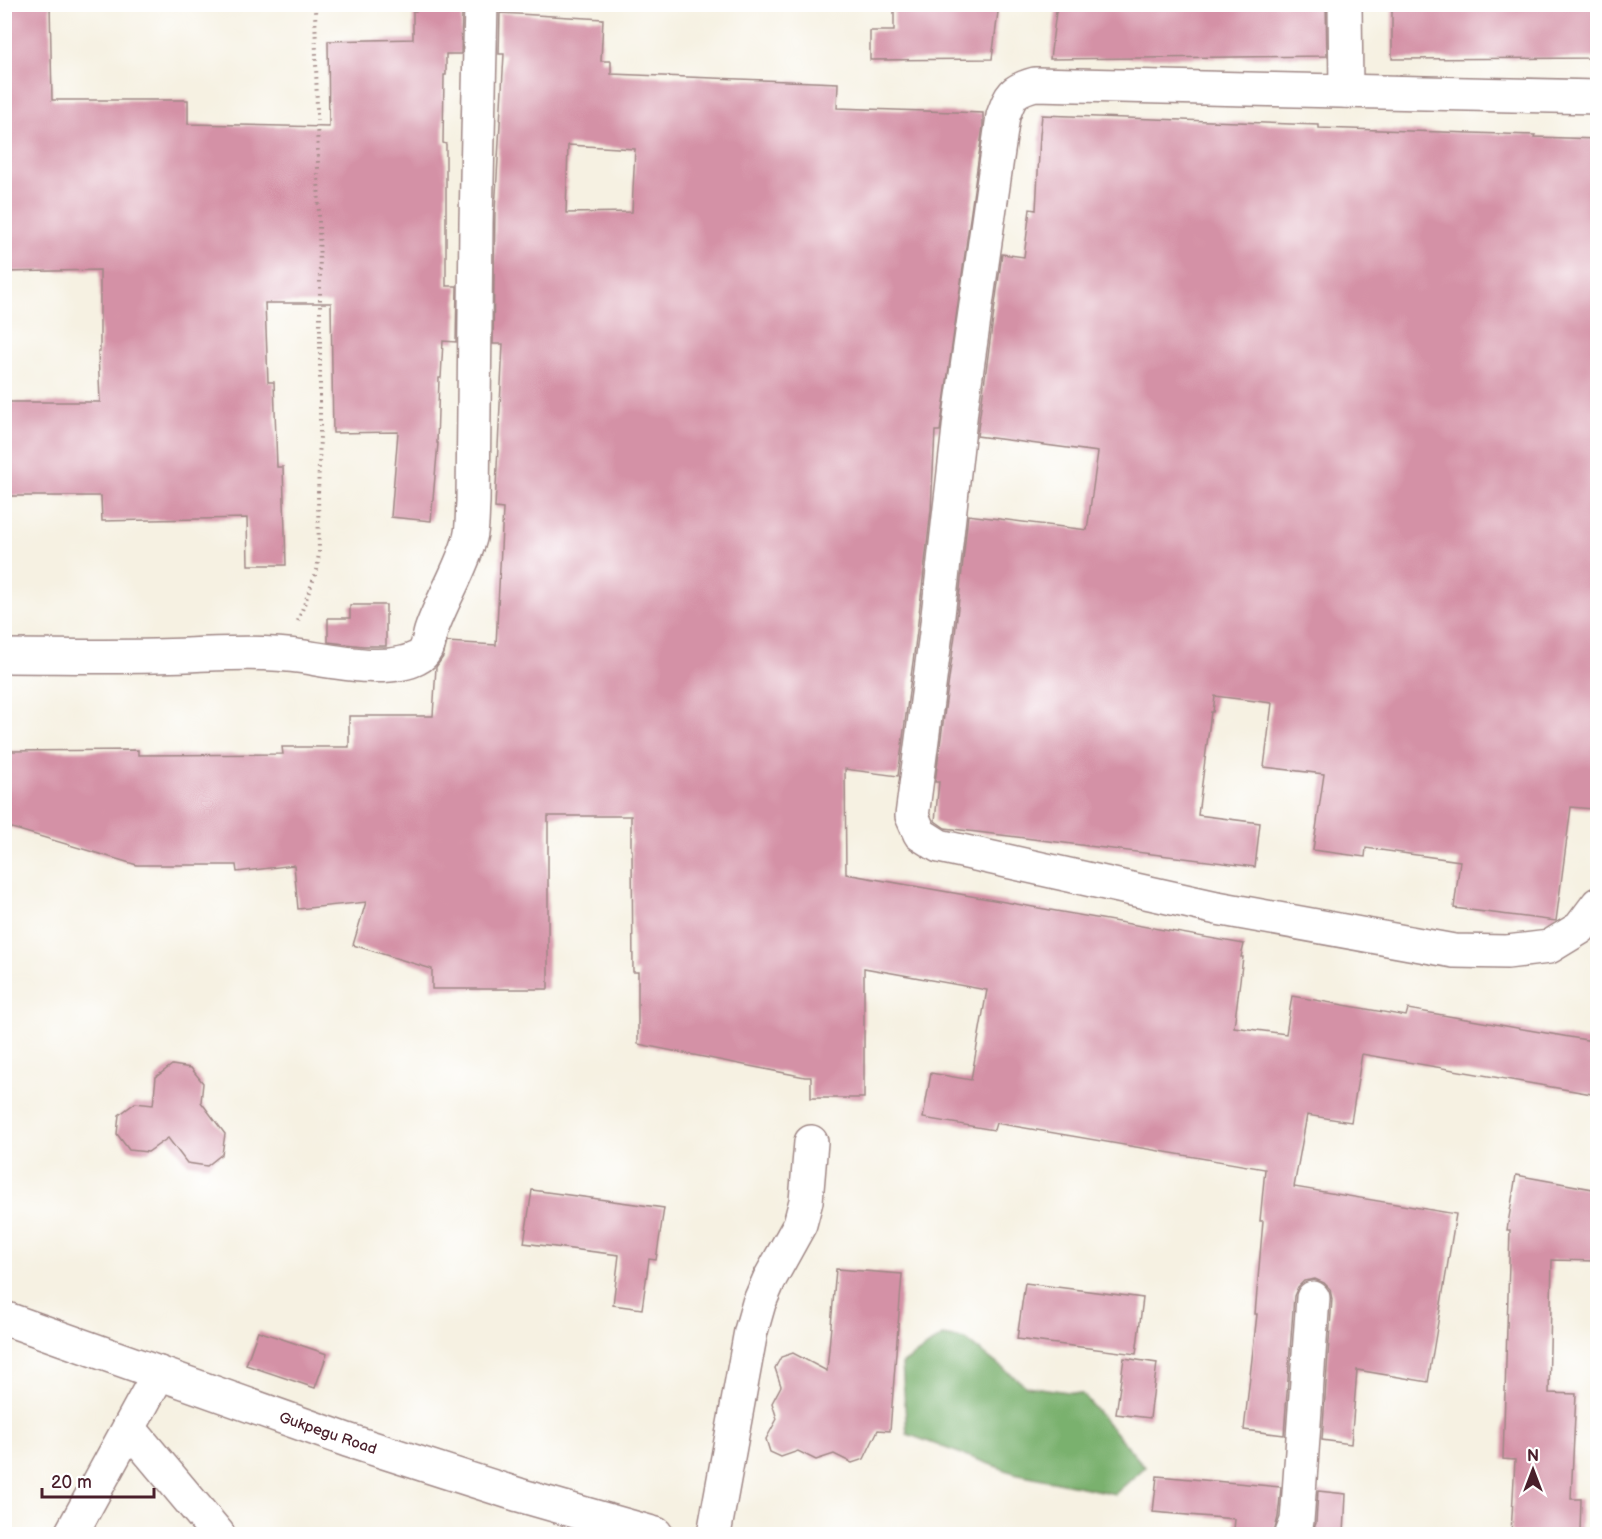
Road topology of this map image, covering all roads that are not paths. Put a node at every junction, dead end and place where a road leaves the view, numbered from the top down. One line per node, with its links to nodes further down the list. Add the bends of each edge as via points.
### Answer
1 (481, 4): 5 (street, via 470,537 425,652 398,663 363,665 258,652)
2 (1345, 4): 3 (street)
3 (1346, 91): 4 (street); 6 (street, via 1035,84 1019,88 1009,100 1003,116 961,410 912,816 920,834 939,846 1217,908 1454,951 1508,952 1549,947 1580,928)
4 (1598, 97)
5 (4, 656)
6 (1598, 904)
7 (811, 1142): 15 (street, via 800,1224 769,1280 751,1330)
8 (1312, 1298): 16 (street, via 1297,1521)
9 (4, 1318): 10 (street, Gukpegu Road)
10 (159, 1373): 11 (street); 14 (street, Gukpegu Road, via 347,1440)
11 (129, 1428): 12 (street); 13 (street)
12 (71, 1534)
13 (218, 1534)
14 (656, 1534)
15 (714, 1534)
16 (1292, 1534)

